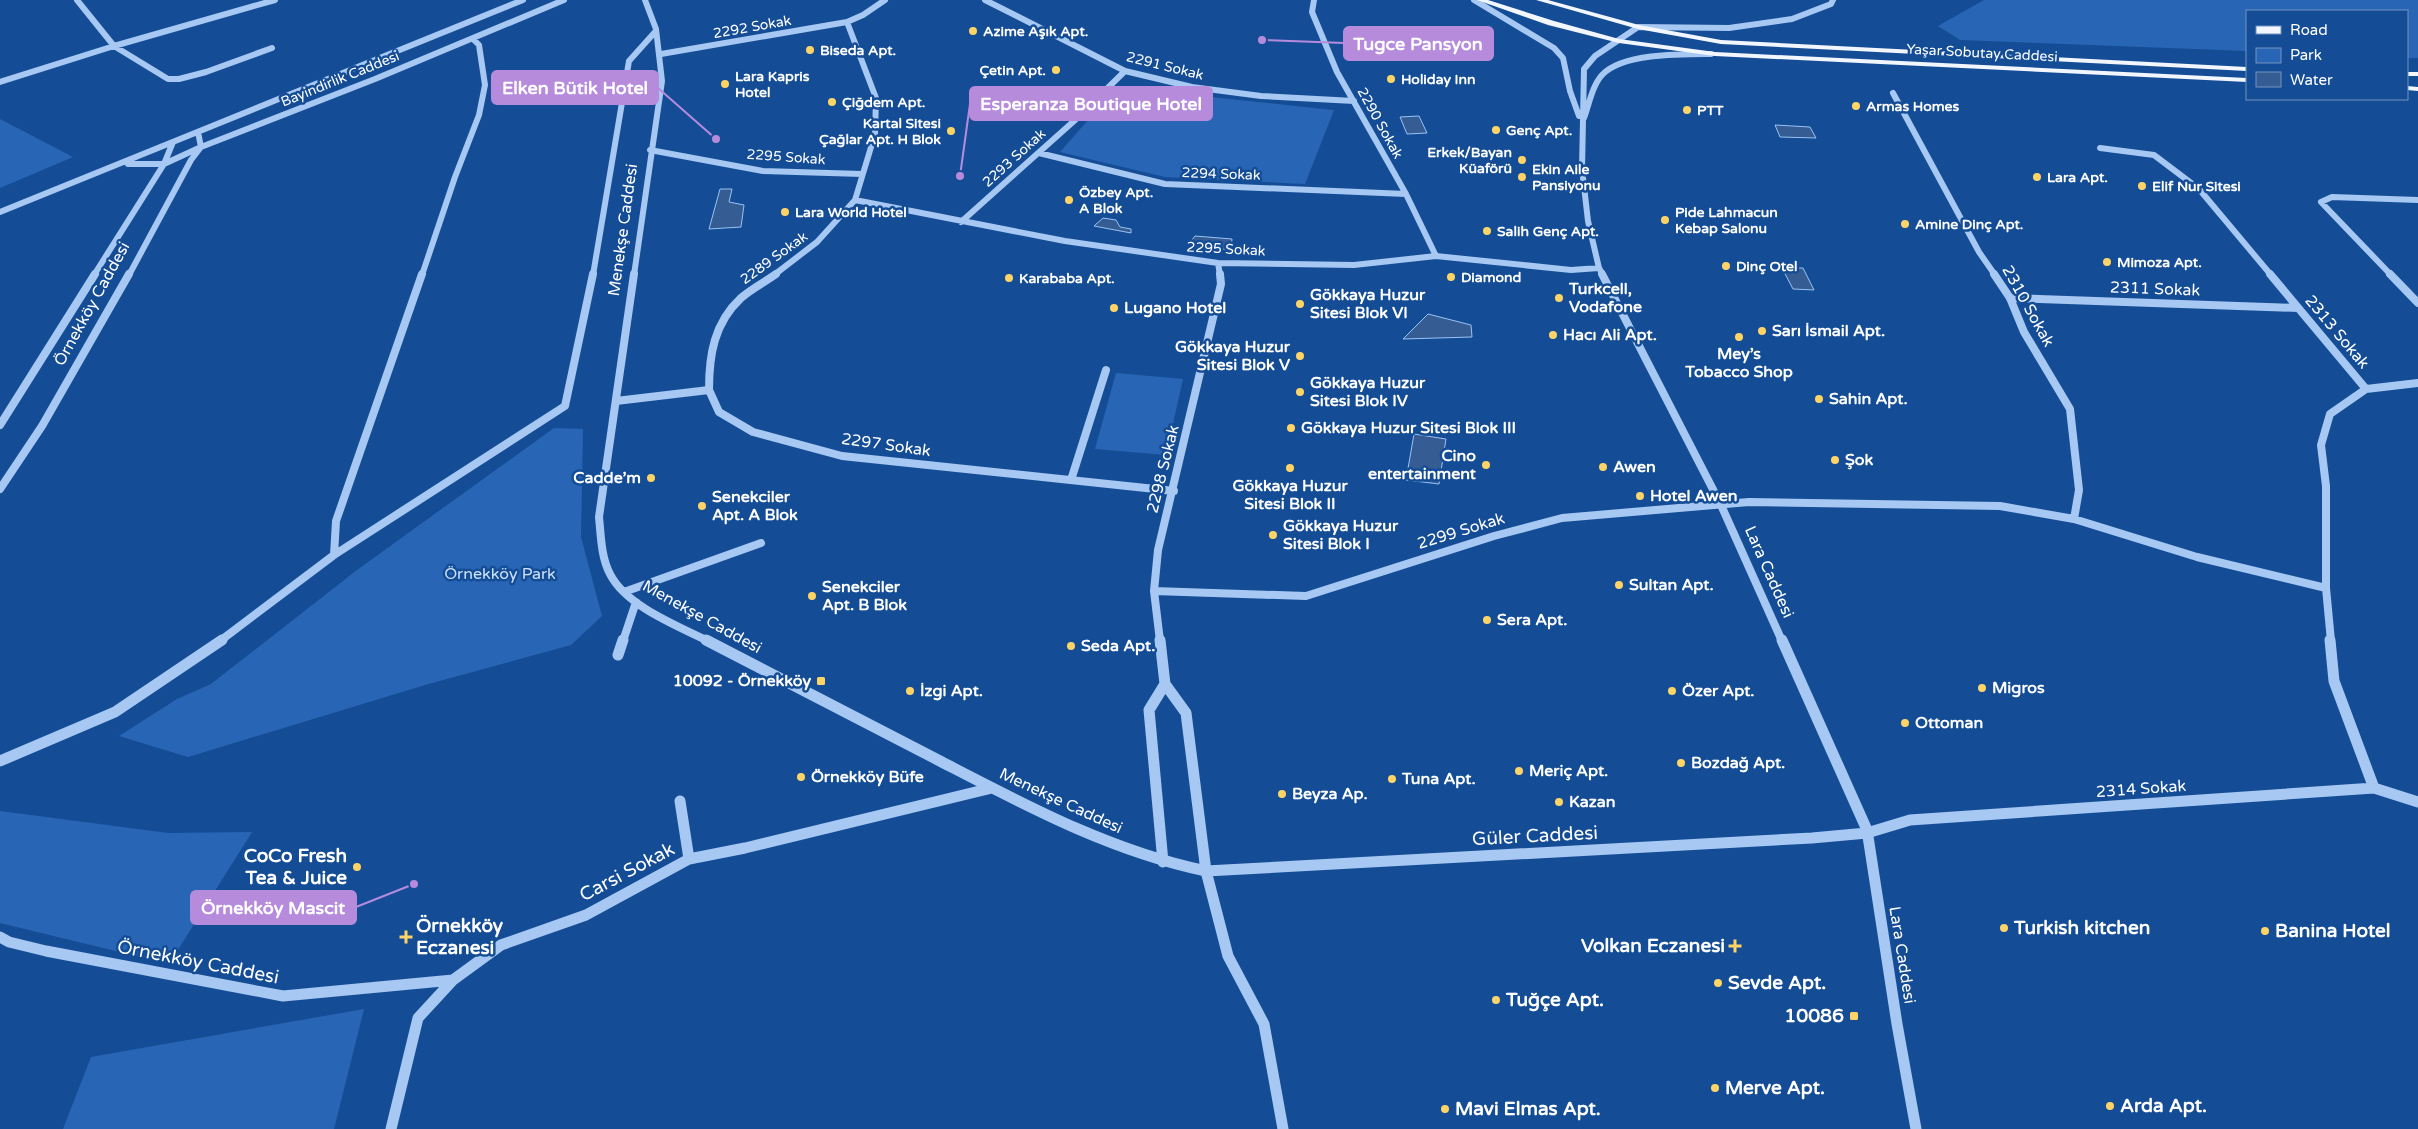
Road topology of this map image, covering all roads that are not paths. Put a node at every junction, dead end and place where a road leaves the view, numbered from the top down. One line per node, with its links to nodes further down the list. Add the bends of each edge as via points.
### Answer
1 (77, 0): 18 (street)
2 (275, 0): 18 (street)
3 (523, 0): 29 (street, Bayindirlik Caddesi)
4 (564, 0): 16 (street, Bayindirlik Caddesi)
5 (645, 0): 15 (street, Menekşe Caddesi, via 654,14)
6 (885, 0): 13 (street)
7 (985, 0): 23 (street, 2291 Sokak)
8 (1314, 0): 27 (street, 2290 Sokak, via 1312,12 1337,72)
9 (1474, 0): 28 (street, Lara Caddesi, via 1540,38 1563,58 1570,91)
10 (1482, 0): 17 (main road, Yaşar Sobutay Caddesi, via 1550,23)
11 (1540, 0): 14 (main road)
12 (1833, 0): 14 (street, via 1831,4 1792,19 1729,28)
13 (847, 22): 20 (street, 2292 Sokak); 37 (street, 2289 Sokak, via 876,98 875,134)
14 (1638, 27): 17 (street); 22 (main road, via 1758,46)
15 (655, 32): 20 (street, Menekşe Caddesi); 61 (street, via 629,61 591,289 565,406)
16 (473, 39): 31 (street, Bayindirlik Caddesi); 61 (street, via 479,45 485,85 479,115 336,521)
17 (1619, 41): 21 (main road, Yaşar Sobutay Caddesi); 28 (street, via 1595,56 1584,69)
18 (114, 46): 19 (street, via 168,79 179,79); 25 (street)
19 (272, 48)
20 (661, 54): 33 (street, Menekşe Caddesi, via 662,81)
21 (1715, 54): 24 (main road, Yaşar Sobutay Caddesi); 28 (street, via 1642,58 1615,66 1602,75)
22 (2246, 69)
23 (1124, 70): 27 (street, 2291 Sokak, via 1192,87 1251,95); 34 (street, 2293 Sokak)
24 (2246, 80)
25 (0, 82)
26 (1893, 93): 46 (street, 2310 Sokak, via 1979,252)
27 (1354, 101): 38 (street, 2290 Sokak)
28 (1582, 123): 45 (street, Lara Caddesi, via 1582,169 1588,221)
29 (198, 132): 30 (street, Bayindirlik Caddesi); 31 (street)
30 (173, 142): 35 (street, Bayindirlik Caddesi); 36 (street, Örnekköy Caddesi)
31 (201, 147): 36 (street, Bayindirlik Caddesi); 56 (street, Örnekköy Caddesi, via 42,426)
32 (2100, 148): 48 (street, 2313 Sokak, via 2154,155 2199,189)
33 (650, 150): 37 (street, 2295 Sokak, via 763,171); 53 (street, Menekşe Caddesi)
34 (1039, 153): 38 (street, 2294 Sokak, via 1165,184); 42 (street, 2293 Sokak)
35 (122, 164): 36 (street, Bayindirlik Caddesi); 41 (street, Bayindirlik Caddesi)
36 (164, 164): 54 (street, Örnekköy Caddesi)
37 (862, 174): 39 (street, 2289 Sokak)
38 (1406, 194): 43 (street, 2290 Sokak)
39 (855, 200): 42 (street, 2295 Sokak); 52 (street, 2289 Sokak, via 817,242 740,298 717,330 709,361)
40 (2418, 200): 47 (street, via 2332,197 2321,202)
41 (0, 212)
42 (962, 222): 44 (street, 2295 Sokak, via 1158,256)
43 (1436, 256): 44 (street, 2295 Sokak, via 1354,266); 45 (street, 2295 Sokak, via 1571,270)
44 (1218, 263): 57 (street, 2298 Sokak, via 1221,284)
45 (1600, 268): 58 (street, Lara Caddesi)
46 (2010, 298): 48 (street, 2311 Sokak); 59 (street, 2310 Sokak, via 2024,332 2070,408 2079,490)
47 (2418, 303)
48 (2298, 308): 51 (street, 2313 Sokak)
49 (1106, 370): 55 (street)
50 (2418, 382): 51 (street)
51 (2366, 389): 62 (street, 2313 Sokak, via 2330,414 2321,445 2326,486)
52 (709, 390): 53 (street); 55 (street, 2297 Sokak, via 719,412 753,432 842,456)
53 (616, 401): 64 (street, Menekşe Caddesi, via 599,517 604,564 610,578)
54 (0, 425)
55 (1071, 480): 57 (street, 2297 Sokak)
56 (0, 489)
57 (1174, 491): 63 (street, 2298 Sokak, via 1158,550)
58 (1721, 505): 59 (street, via 1750,502 2000,506); 63 (street, 2299 Sokak, via 1562,518 1494,536 1306,596); 73 (street, Lara Caddesi)
59 (2074, 519): 62 (street, via 2197,557)
60 (761, 542): 64 (street)
61 (334, 555): 68 (street, via 245,624 115,712)
62 (2326, 588): 70 (street, 2313 Sokak, via 2334,681)
63 (1154, 591): 67 (street, 2298 Sokak)
64 (624, 592): 65 (street, Menekşe Caddesi)
65 (636, 602): 66 (street); 69 (street, Menekşe Caddesi)
66 (618, 655)
67 (1165, 684): 75 (street, via 1149,710); 76 (street, 2298 Sokak, via 1186,713)
68 (0, 761)
69 (992, 788): 74 (street, Carsi Sokak); 75 (street, Menekşe Caddesi, via 1106,842)
70 (2374, 788): 72 (street, 2314 Sokak); 73 (street, 2314 Sokak, via 1910,820)
71 (680, 801): 74 (street)
72 (2418, 802)
73 (1866, 833): 76 (street, Güler Caddesi); 81 (street, Lara Caddesi)
74 (689, 859): 78 (street, Carsi Sokak, via 586,915 501,945)
75 (1163, 862): 76 (street, Menekşe Caddesi)
76 (1206, 871): 80 (street, 2298 Sokak, via 1228,956 1264,1024)
77 (0, 937): 78 (street, Örnekköy Caddesi, via 46,951 283,996)
78 (453, 980): 79 (street, Carsi Sokak, via 418,1018)
79 (391, 1129)
80 (1282, 1129)
81 (1916, 1129)

